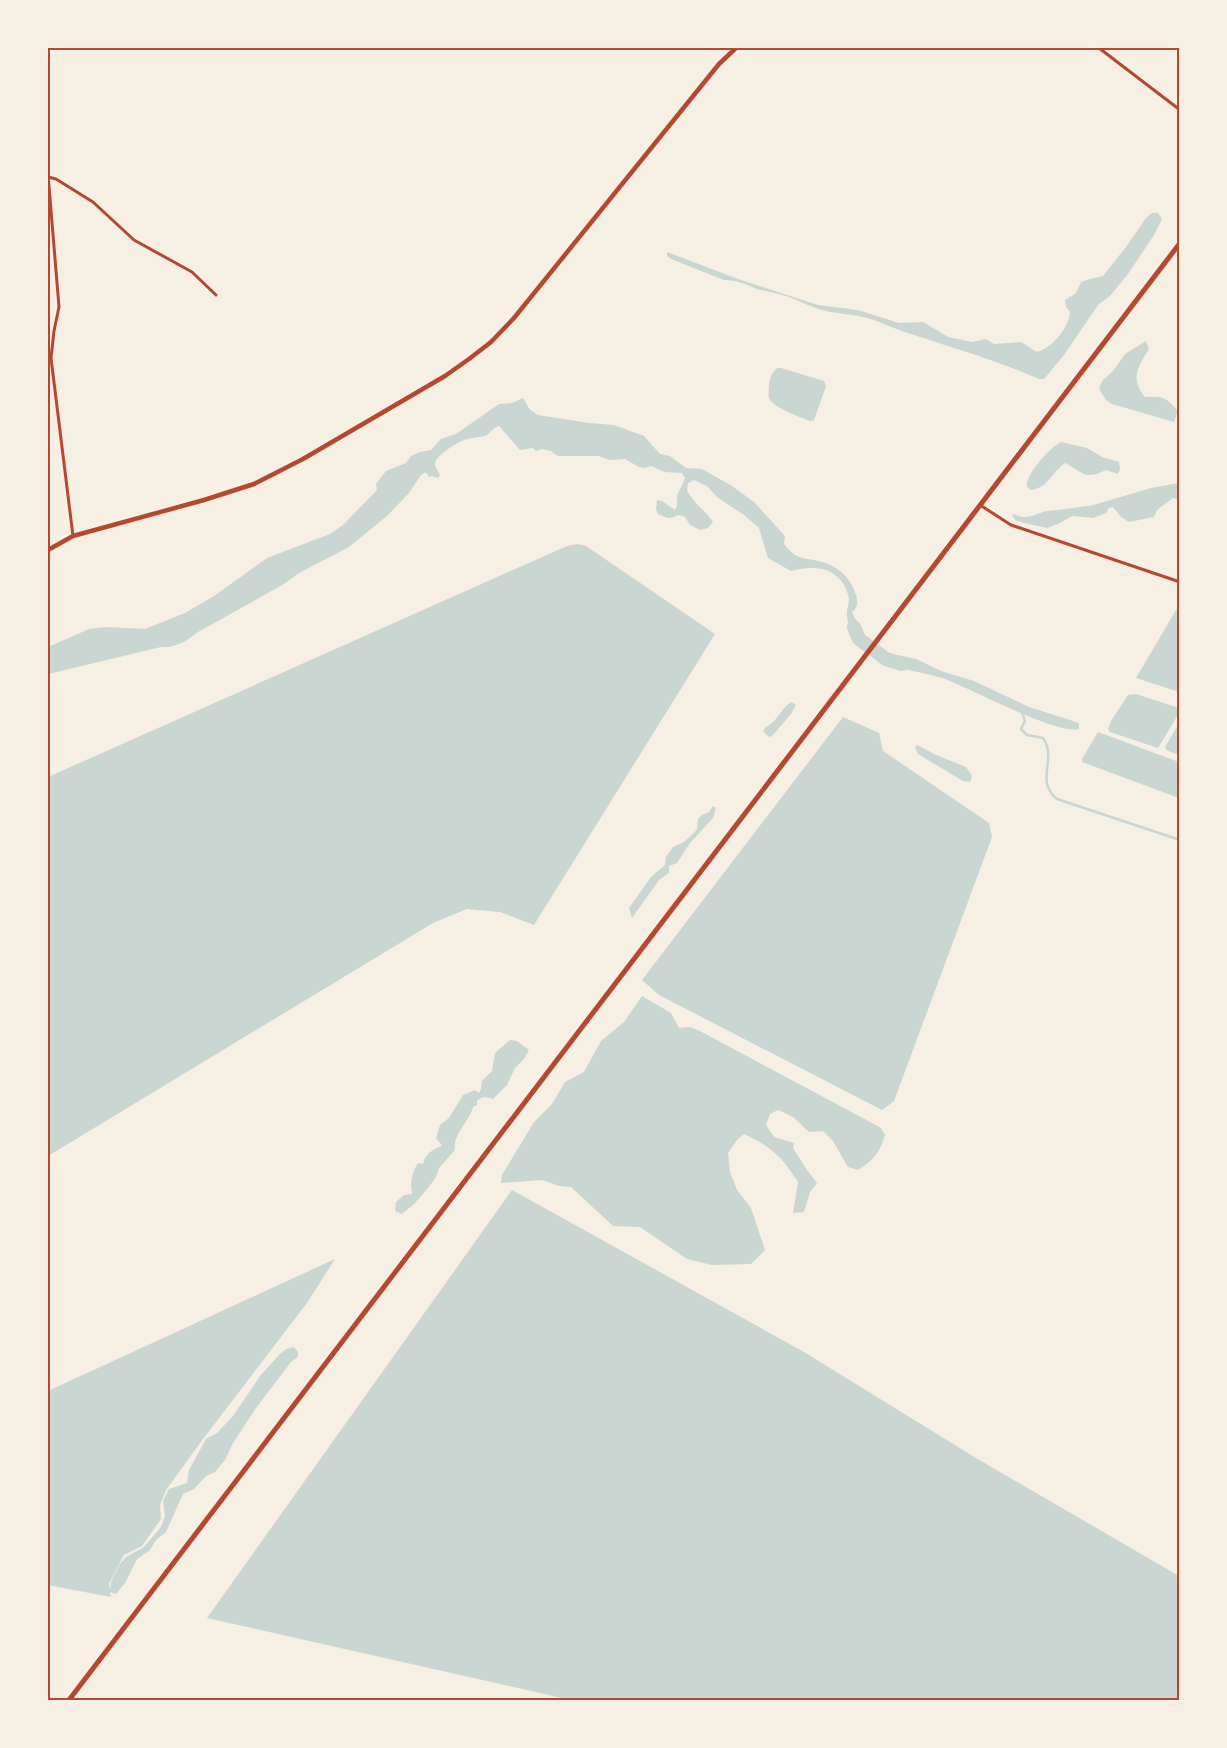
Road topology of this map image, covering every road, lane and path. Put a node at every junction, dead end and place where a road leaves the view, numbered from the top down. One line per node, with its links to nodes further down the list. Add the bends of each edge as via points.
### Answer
1 (736, 48): 8 (main road, via 719,64 514,318 469,359 303,460 254,484)
2 (1099, 48): 3 (street)
3 (1180, 110)
4 (48, 176): 6 (street, via 93,202 134,240 192,272); 8 (street, via 59,307 51,358)
5 (1180, 243): 7 (main road)
6 (216, 296)
7 (980, 505): 10 (street, via 1011,524); 11 (main road)
8 (73, 536): 9 (main road)
9 (48, 550)
10 (1180, 582)
11 (69, 1700)

